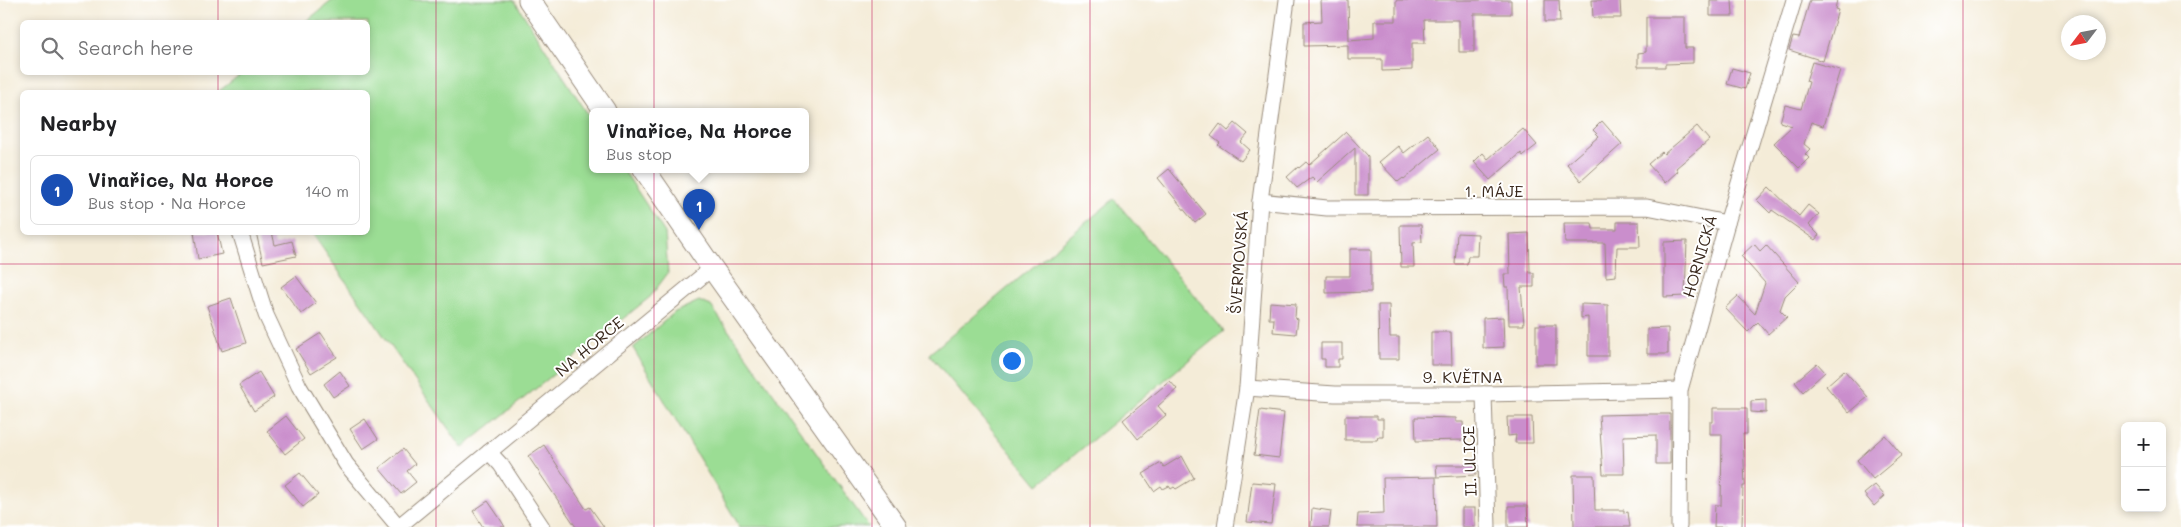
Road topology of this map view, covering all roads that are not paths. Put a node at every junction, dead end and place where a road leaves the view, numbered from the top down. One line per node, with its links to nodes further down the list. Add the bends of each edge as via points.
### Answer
1 (529, 0): 4 (main road)
2 (1287, 0): 6 (street, ŠVERMOVSKÁ)
3 (1794, 0): 7 (street, HORNICKÁ)
4 (603, 108)
5 (647, 173): 9 (main road)
6 (1260, 201): 7 (street, 1. MÁJE, via 1327,208 1647,207); 10 (street, ŠVERMOVSKÁ)
7 (1727, 223): 11 (street, HORNICKÁ)
8 (241, 235): 14 (street, via 266,315 299,386 346,464)
9 (712, 268): 13 (street, NA HORCE); 16 (main road)
10 (1247, 388): 12 (street, 9. KVĚTNA, via 1336,394); 17 (street, ŠVERMOVSKÁ)
11 (1680, 390): 12 (street, 9. KVĚTNA); 19 (street, HORNICKÁ)
12 (1484, 394): 18 (street, II. ULICE)
13 (489, 452): 14 (street, NA HORCE); 15 (street)
14 (398, 527)
15 (542, 527)
16 (896, 527)
17 (1225, 527)
18 (1488, 527)
19 (1679, 527)

